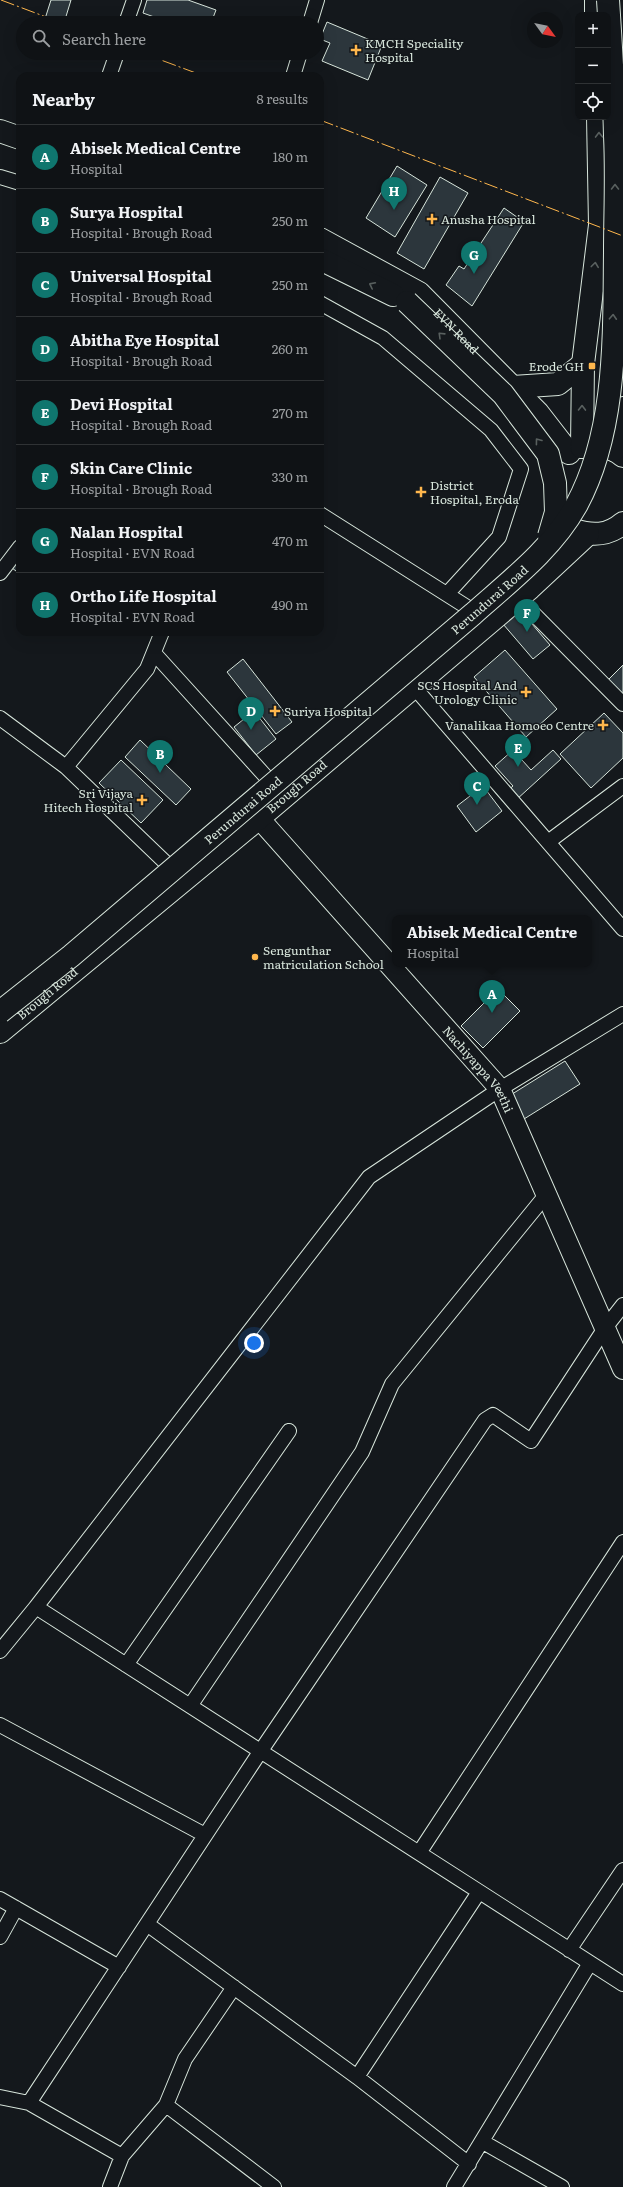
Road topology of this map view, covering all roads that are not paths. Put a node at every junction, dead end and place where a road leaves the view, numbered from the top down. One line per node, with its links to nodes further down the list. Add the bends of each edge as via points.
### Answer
1 (134, 0): 7 (street)
2 (317, 0): 8 (street)
3 (596, 0): 6 (main road)
4 (608, 0): 34 (main road, Perundurai Road, one-way to 4, bridge, via 576,506 598,456 609,408 614,290 615,137)
5 (620, 0): 9 (main road)
6 (596, 12)
7 (128, 16)
8 (312, 16)
9 (623, 55)
10 (114, 60): 12 (street)
11 (298, 60): 13 (street)
12 (110, 72)
13 (294, 72)
14 (598, 120): 25 (main road, one-way to 14, via 600,225)
15 (0, 131): 16 (main road)
16 (16, 137)
17 (0, 148): 18 (main road)
18 (16, 153)
19 (0, 177): 20 (street)
20 (16, 182)
21 (324, 241): 26 (main road, EVN Road, via 419,293)
22 (324, 261): 34 (main road, one-way to 22, bridge, via 556,512 555,483 548,454 502,394 407,302)
23 (324, 305): 37 (street, via 383,338 491,430 521,469 499,537)
24 (623, 341): 56 (main road, Perundurai Road, via 607,457 579,517 546,564 225,840)
25 (583, 364): 26 (main road, via 558,384); 28 (main road, one-way to 25)
26 (513, 387): 28 (main road, EVN Road)
27 (623, 408): 29 (main road)
28 (576, 450): 29 (main road, via 595,445); 30 (main road, via 558,463 551,477 549,492)
29 (619, 453)
30 (556, 516): 33 (main road, via 573,530); 39 (main road, Brough Road, via 507,578)
31 (324, 517): 37 (street)
32 (623, 523): 33 (main road, via 603,534)
33 (588, 534): 38 (main road, Brough Road)
34 (547, 545): 54 (main road, Perundurai Road, bridge, via 473,614 77,951)
35 (16, 552): 36 (street)
36 (0, 573)
37 (447, 594): 39 (street)
38 (518, 598): 42 (main road, Brough Road); 43 (street)
39 (470, 609): 46 (main road, Brough Road)
40 (160, 636): 41 (street)
41 (154, 653): 45 (street, via 147,669); 46 (street)
42 (414, 687): 49 (main road, Brough Road); 50 (street)
43 (623, 704)
44 (0, 718): 45 (street)
45 (66, 767): 51 (street)
46 (268, 779): 48 (main road, Brough Road)
47 (623, 786): 50 (street)
48 (243, 800): 49 (street, Nachiyappa Veethi); 51 (main road, Brough Road)
49 (259, 818): 57 (main road, Brough Road); 58 (street, Nachiyappa Veethi)
50 (548, 842): 52 (street)
51 (167, 864): 53 (main road, Brough Road)
52 (623, 929)
53 (0, 1002)
54 (0, 1012)
55 (623, 1014): 58 (street)
56 (0, 1024)
57 (0, 1032)
58 (500, 1089): 59 (street, Nachiyappa Veethi); 65 (street, via 369,1177)
59 (546, 1195): 61 (street, Nachiyappa Veethi); 68 (street, via 392,1384 362,1452)
60 (623, 1305): 61 (street)
61 (605, 1328): 62 (street, Nachiyappa Veethi); 70 (street, via 531,1441 493,1415 485,1420)
62 (623, 1369)
63 (289, 1431): 67 (street)
64 (623, 1542): 72 (street)
65 (36, 1607): 66 (street); 67 (street)
66 (0, 1651)
67 (126, 1665): 68 (street)
68 (190, 1706): 70 (street)
69 (0, 1725): 71 (street)
70 (260, 1752): 71 (street); 72 (street)
71 (205, 1835): 77 (street)
72 (418, 1853): 74 (street)
73 (623, 1870): 79 (street)
74 (479, 1892): 79 (street); 84 (street)
75 (0, 1899): 76 (street)
76 (16, 1908): 78 (street); 81 (street)
77 (147, 1924): 81 (street); 83 (street)
78 (0, 1937)
79 (570, 1950): 80 (street)
80 (590, 1963): 82 (street); 88 (street)
81 (119, 1967): 86 (street)
82 (623, 1984)
83 (234, 1987): 84 (street); 87 (street, via 185,2059)
84 (357, 2077): 90 (street)
85 (0, 2097): 86 (street)
86 (29, 2103): 89 (street)
87 (166, 2105): 89 (street); 93 (street)
88 (483, 2142): 90 (street); 91 (street)
89 (122, 2156): 92 (street)
90 (469, 2164): 94 (street)
91 (559, 2186)
92 (110, 2187)
93 (274, 2187)
94 (454, 2187)

